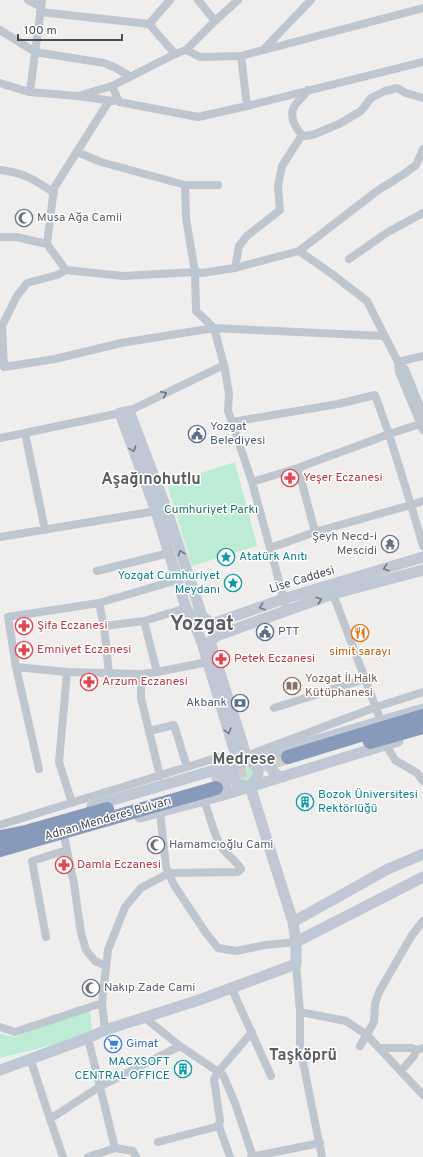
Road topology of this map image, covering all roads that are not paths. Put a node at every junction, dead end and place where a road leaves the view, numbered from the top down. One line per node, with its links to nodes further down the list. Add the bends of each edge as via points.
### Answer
1 (28, 0): 6 (street)
2 (170, 0): 9 (street)
3 (198, 0): 8 (street)
4 (238, 0): 8 (street)
5 (311, 0): 12 (street)
6 (41, 6): 9 (street); 13 (street)
7 (423, 8): 12 (street)
8 (215, 21): 11 (street)
9 (149, 24): 14 (street)
10 (0, 30): 13 (street)
11 (186, 50): 14 (street); 15 (street, via 200,57)
12 (263, 50): 15 (street)
13 (35, 52): 17 (street, via 104,63); 21 (street)
14 (175, 54): 17 (street)
15 (241, 56): 26 (street)
16 (423, 62): 20 (street)
17 (129, 76): 19 (street)
18 (0, 83): 21 (street)
19 (112, 86): 22 (street); 25 (street)
20 (308, 90): 26 (street); 27 (street, via 293,111 292,119)
21 (30, 92): 22 (street)
22 (78, 96): 24 (street)
23 (423, 98): 27 (street, via 397,88 385,91 371,98 361,111 339,124 315,134)
24 (109, 101): 25 (street); 29 (street)
25 (119, 102): 26 (street, via 198,117)
26 (247, 106)
27 (302, 135): 40 (street, via 282,166 278,186 280,210 247,236 239,246)
28 (423, 149): 30 (street)
29 (77, 152): 32 (street, via 101,162); 34 (street, via 54,188)
30 (420, 163): 38 (street, via 377,191)
31 (0, 170): 34 (street, via 34,179)
32 (185, 185): 33 (street); 42 (street, via 186,218)
33 (218, 185)
34 (54, 193): 37 (street)
35 (423, 214): 39 (street, via 388,232)
36 (2, 236): 37 (street)
37 (47, 244): 41 (street)
38 (299, 251): 40 (street); 44 (street, via 367,301)
39 (349, 259)
40 (235, 268): 42 (street)
41 (66, 270): 42 (street, via 122,276); 48 (street, via 57,276 28,283 16,296 2,326)
42 (194, 272): 43 (street, via 196,311)
43 (214, 328): 44 (street); 47 (street); 48 (street)
44 (384, 336): 46 (street)
45 (423, 356): 46 (street)
46 (398, 362): 50 (street, via 405,369); 52 (street, via 399,372)
47 (224, 365): 49 (street, one-way to 47); 51 (street, via 229,393 228,411)
48 (2, 368)
49 (124, 412): 53 (street); 60 (street, one-way to 60); 78 (street, one-way to 49, via 166,508)
50 (423, 414)
51 (232, 422): 54 (street, via 375,396); 57 (street)
52 (422, 426): 54 (street)
53 (25, 433): 55 (street); 61 (street)
54 (389, 434): 56 (street); 59 (street)
55 (0, 438)
56 (298, 468): 57 (street); 62 (street)
57 (252, 482): 65 (street)
58 (423, 501): 59 (street)
59 (411, 505): 62 (street); 64 (street)
60 (156, 511): 61 (street); 66 (street)
61 (45, 530): 63 (street)
62 (315, 532): 65 (street)
63 (0, 537)
64 (423, 546)
65 (270, 548): 72 (street)
66 (169, 553): 69 (street); 70 (street)
67 (423, 557): 72 (street, Lise Caddesi, one-way to 72)
68 (423, 570): 71 (street, Lise Caddesi)
69 (97, 571)
70 (177, 580): 73 (street); 74 (street)
71 (334, 594): 75 (street, Lise Caddesi, one-way to 71); 89 (street)
72 (283, 599): 75 (street); 80 (street, Lise Caddesi, one-way to 80)
73 (99, 603): 77 (street); 81 (street)
74 (186, 608): 78 (street); 79 (street)
75 (288, 610): 82 (street, Lise Caddesi)
76 (0, 612): 77 (street)
77 (8, 617): 84 (street)
78 (198, 618): 80 (street); 82 (street)
79 (144, 621): 81 (street); 86 (street)
80 (212, 624): 82 (street)
81 (104, 626): 87 (street)
82 (209, 640): 83 (street); 101 (street)
83 (208, 662): 86 (street); 101 (street, one-way to 101)
84 (16, 668): 85 (street); 104 (street)
85 (67, 672): 87 (street); 110 (street, via 59,762)
86 (157, 672): 88 (street)
87 (109, 674): 88 (street)
88 (141, 674): 97 (street, via 141,698)
89 (365, 679): 91 (street); 92 (street)
90 (423, 692): 92 (street)
91 (274, 708)
92 (376, 708): 95 (street); 101 (street)
93 (423, 709): 95 (street)
94 (423, 716): 103 (highway)
95 (381, 721): 100 (street)
96 (423, 727): 103 (highway)
97 (149, 731): 102 (street, via 174,725); 105 (street)
98 (423, 733): 99 (street)
99 (386, 745): 103 (street); 106 (street, via 395,760 417,773)
100 (273, 753): 101 (street); 103 (street, via 269,759 271,769 277,776)
101 (242, 760): 102 (street, via 219,757); 107 (street); 108 (street, via 253,762 257,768 257,778); 108 (street, via 232,770 232,776 239,784)
102 (187, 767): 105 (street)
103 (288, 767): 108 (street)
104 (39, 769)
105 (160, 776): 110 (street)
106 (423, 781)
107 (215, 784): 108 (street); 109 (street); 113 (street); 115 (highway, Adnan Menderes Bulvarı); 117 (highway, Adnan Menderes Bulvarı)
108 (250, 786): 122 (street)
109 (204, 800): 111 (street); 119 (street, via 220,845 241,869 238,872)
110 (72, 803): 112 (street)
111 (160, 812): 114 (street); 119 (street, via 166,867)
112 (0, 825)
113 (0, 833)
114 (64, 836): 116 (street); 117 (street)
115 (0, 838)
116 (67, 850): 123 (street, via 32,861); 126 (street, via 86,950 95,961)
117 (0, 851)
118 (423, 854): 122 (street, via 388,869)
119 (169, 873): 124 (street, via 174,886 218,948 236,951); 126 (street, via 141,888 125,907 108,950)
120 (423, 877): 124 (street)
121 (423, 921): 134 (street, via 412,935 380,992 375,1004 374,1022)
122 (293, 922): 124 (street)
123 (46, 937)
124 (296, 942): 125 (street)
125 (296, 964): 127 (street); 129 (street)
126 (106, 966): 128 (street)
127 (232, 987): 130 (street); 133 (street)
128 (102, 1004): 131 (street, via 15,1032); 132 (street)
129 (300, 1012): 134 (street, via 346,1021); 150 (street, via 300,1047)
130 (145, 1018): 132 (street); 136 (street)
131 (0, 1027)
132 (104, 1030): 135 (street)
133 (252, 1032): 143 (street); 144 (street)
134 (367, 1035): 137 (street); 138 (street)
135 (88, 1038): 140 (street); 145 (street)
136 (180, 1046): 143 (street); 145 (street)
137 (360, 1046)
138 (379, 1048): 139 (street); 142 (street)
139 (420, 1049): 142 (street)
140 (30, 1058): 141 (street); 147 (street)
141 (1, 1068)
142 (401, 1071): 146 (street)
143 (218, 1072): 148 (street, via 214,1079); 156 (street, via 223,1075 235,1103)
144 (271, 1076)
145 (99, 1087): 147 (street); 151 (street)
146 (423, 1095)
147 (50, 1119): 152 (street)
148 (219, 1126): 149 (street); 155 (street)
149 (158, 1142)
150 (320, 1143): 156 (street); 157 (street)
151 (115, 1148): 153 (street); 154 (street, via 133,1151)
152 (63, 1157)
153 (88, 1157)
154 (136, 1157)
155 (230, 1157)
156 (252, 1157)
157 (322, 1157)

